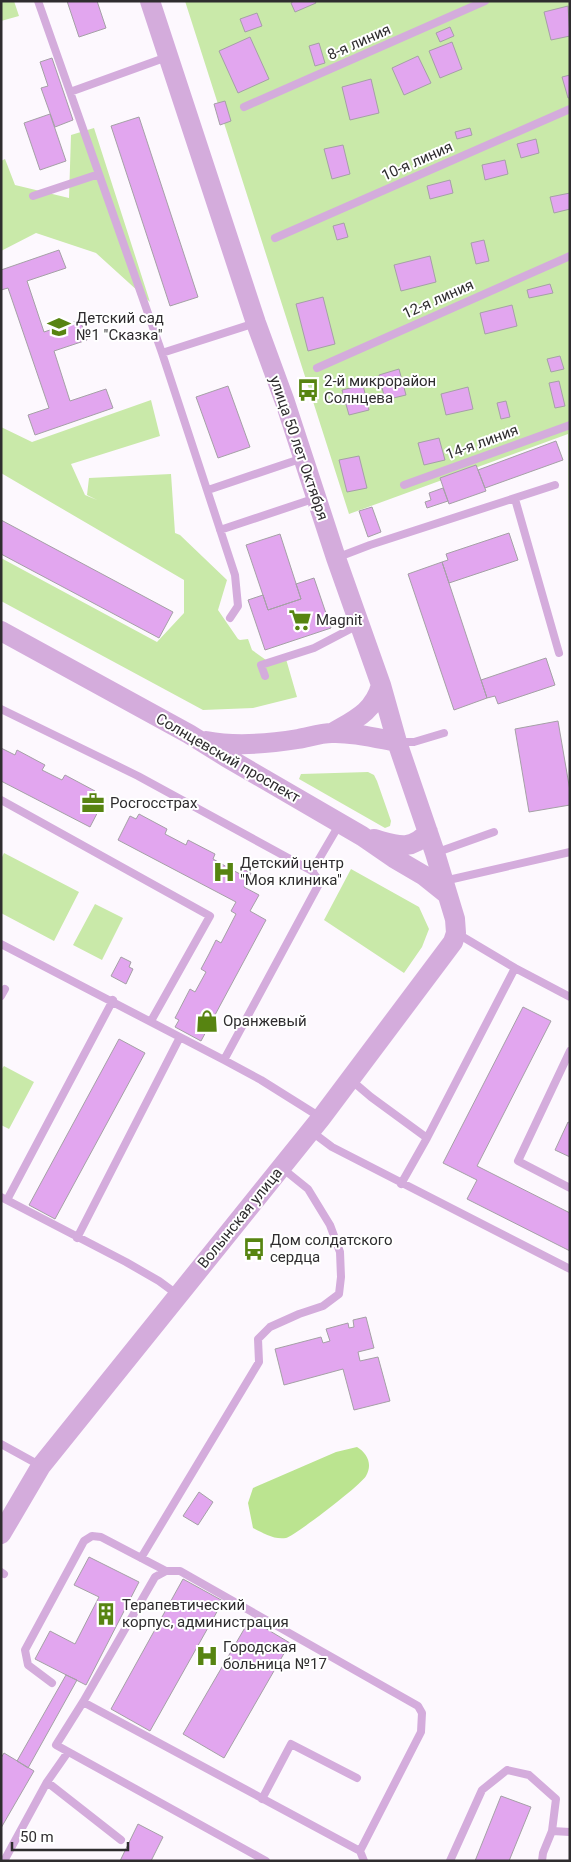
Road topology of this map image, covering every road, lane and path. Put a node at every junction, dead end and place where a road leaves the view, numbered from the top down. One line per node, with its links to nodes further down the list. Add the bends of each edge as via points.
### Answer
1 (38, 1): 5 (lane)
2 (150, 1): 4 (street, улица 50 лет Октября)
3 (485, 1): 6 (lane, 8-я линия)
4 (169, 56): 5 (lane); 12 (street, улица 50 лет Октября)
5 (70, 92): 8 (lane)
6 (244, 108)
7 (570, 109): 10 (lane, 10-я линия)
8 (99, 174): 9 (lane); 13 (lane)
9 (34, 196)
10 (275, 238)
11 (570, 256): 14 (lane, 12-я линия)
12 (256, 323): 13 (lane); 16 (street, улица 50 лет Октября)
13 (162, 353): 19 (lane)
14 (317, 368)
15 (570, 425): 17 (lane, 14-я линия)
16 (303, 458): 19 (lane); 20 (street, улица 50 лет Октября)
17 (404, 485)
18 (555, 485): 21 (lane)
19 (208, 490): 22 (lane)
20 (316, 498): 22 (lane); 23 (street, улица 50 лет Октября)
21 (515, 498): 23 (lane); 27 (lane)
22 (220, 530): 24 (lane, via 235,575 238,606)
23 (336, 558): 25 (street, улица 50 лет Октября)
24 (230, 618)
25 (360, 624): 28 (lane, via 314,648 261,665); 29 (street, улица 50 лет Октября)
26 (1, 631): 33 (street, Солнцевский проспект)
27 (558, 653)
28 (265, 676)
29 (381, 685): 31 (street, via 378,697 364,714); 34 (street, улица 50 лет Октября)
30 (1, 709): 42 (lane, via 138,776)
31 (332, 733): 33 (street, via 245,745 223,745); 34 (street)
32 (444, 733): 34 (lane, via 414,742)
33 (189, 734): 36 (street, Солнцевский проспект)
34 (397, 742): 37 (street, улица 50 лет Октября)
35 (1, 800): 49 (lane, via 210,916)
36 (339, 824): 39 (street, Солнцевский проспект); 42 (lane)
37 (428, 832): 39 (street, via 421,841 411,845); 41 (street, улица 50 лет Октября)
38 (494, 832): 41 (lane)
39 (362, 836): 43 (street, Солнцевский проспект)
40 (570, 852): 43 (lane)
41 (435, 853): 43 (street, улица 50 лет Октября)
42 (312, 871): 52 (lane, via 320,882)
43 (446, 888): 44 (street)
44 (456, 933): 46 (lane); 53 (street, Волынская улица, via 453,942)
45 (1, 944): 48 (lane)
46 (515, 968): 47 (lane); 55 (lane)
47 (570, 997)
48 (113, 1000): 49 (lane); 59 (lane)
49 (151, 1020): 50 (lane)
50 (180, 1037): 52 (lane); 60 (lane)
51 (570, 1051): 58 (lane, via 518,1161)
52 (224, 1060): 54 (lane, via 261,1080)
53 (350, 1080): 54 (street, Волынская улица); 55 (lane)
54 (316, 1124): 56 (street, Волынская улица); 57 (lane, via 332,1147)
55 (427, 1138): 57 (lane)
56 (281, 1167): 62 (street, Волынская улица); 66 (lane, via 308,1189 330,1225 340,1252 342,1277 339,1294 323,1306 270,1327 258,1340 258,1362)
57 (401, 1184): 61 (lane)
58 (570, 1188)
59 (4, 1198): 60 (lane)
60 (77, 1238): 62 (lane, via 151,1276)
61 (570, 1269)
62 (178, 1295): 64 (street, Волынская улица)
63 (1, 1444): 64 (lane)
64 (41, 1466): 65 (street, Волынская улица)
65 (1, 1534)
66 (141, 1558): 67 (lane); 68 (lane, via 102,1537 92,1536 84,1541 25,1650 28,1665)
67 (166, 1571): 69 (lane, via 155,1577); 77 (lane, via 180,1570 418,1706 422,1713 421,1732)
68 (52, 1683)
69 (83, 1702): 70 (lane, via 56,1745); 73 (lane)
70 (68, 1752): 72 (lane); 79 (lane)
71 (357, 1778): 73 (lane, via 292,1744)
72 (47, 1782): 76 (lane); 78 (lane)
73 (262, 1799): 77 (lane)
74 (552, 1831): 75 (lane); 81 (lane, via 556,1799 529,1775 507,1770 482,1790); 82 (lane)
75 (570, 1832)
76 (121, 1840)
77 (360, 1851): 80 (lane)
78 (4, 1861)
79 (266, 1861)
80 (364, 1861)
81 (450, 1861)
82 (542, 1861)

